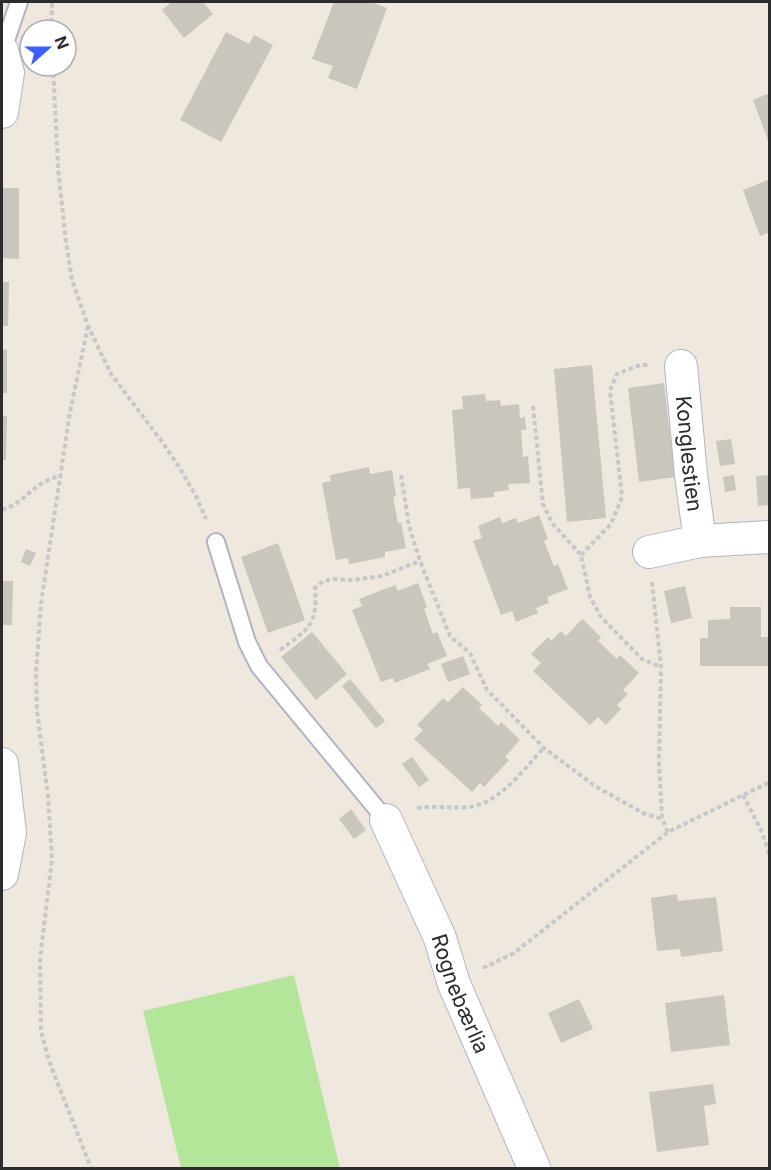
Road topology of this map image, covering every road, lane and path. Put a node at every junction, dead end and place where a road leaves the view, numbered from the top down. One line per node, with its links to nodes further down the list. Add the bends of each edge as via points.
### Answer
1 (19, 2): 4 (lane)
2 (52, 2): 3 (path)
3 (51, 18)
4 (2, 51): 6 (street, via 8,73)
5 (53, 78): 7 (path, via 66,242 72,280)
6 (2, 112)
7 (87, 326): 11 (path); 15 (path, via 111,374 181,470)
8 (681, 366): 14 (street, Konglestien); 17 (path, via 640,365 616,374 610,390 622,497 611,524)
9 (533, 406): 17 (path, via 543,504 552,523)
10 (401, 475): 18 (path, via 409,526)
11 (62, 476): 12 (path, via 42,481 14,506); 31 (path, via 41,603 36,673 52,858 42,928 40,1016 45,1049)
12 (2, 510)
13 (770, 537): 14 (street, Konglestien)
14 (700, 541): 16 (street, Konglestien)
15 (216, 542): 19 (lane, via 247,642)
16 (649, 552): 20 (path)
17 (581, 555): 20 (path, via 590,597 601,617 642,659)
18 (420, 561): 19 (path, via 382,576 323,581 315,588 314,616 307,629); 21 (path, via 450,636 470,653 487,690)
19 (259, 666): 26 (lane)
20 (661, 667): 25 (path)
21 (544, 748): 25 (path, via 595,786 643,813); 26 (path, via 497,796 484,803 428,807)
22 (2, 764): 29 (street, via 10,833)
23 (770, 782): 24 (path)
24 (743, 795): 27 (path); 28 (path)
25 (662, 819): 27 (path)
26 (386, 820): 30 (street, Rognebærlia, via 440,938)
27 (668, 832): 30 (path, via 514,953)
28 (770, 856)
29 (2, 874)
30 (454, 984): 32 (street, Rognebærlia)
31 (91, 1168)
32 (534, 1168)

